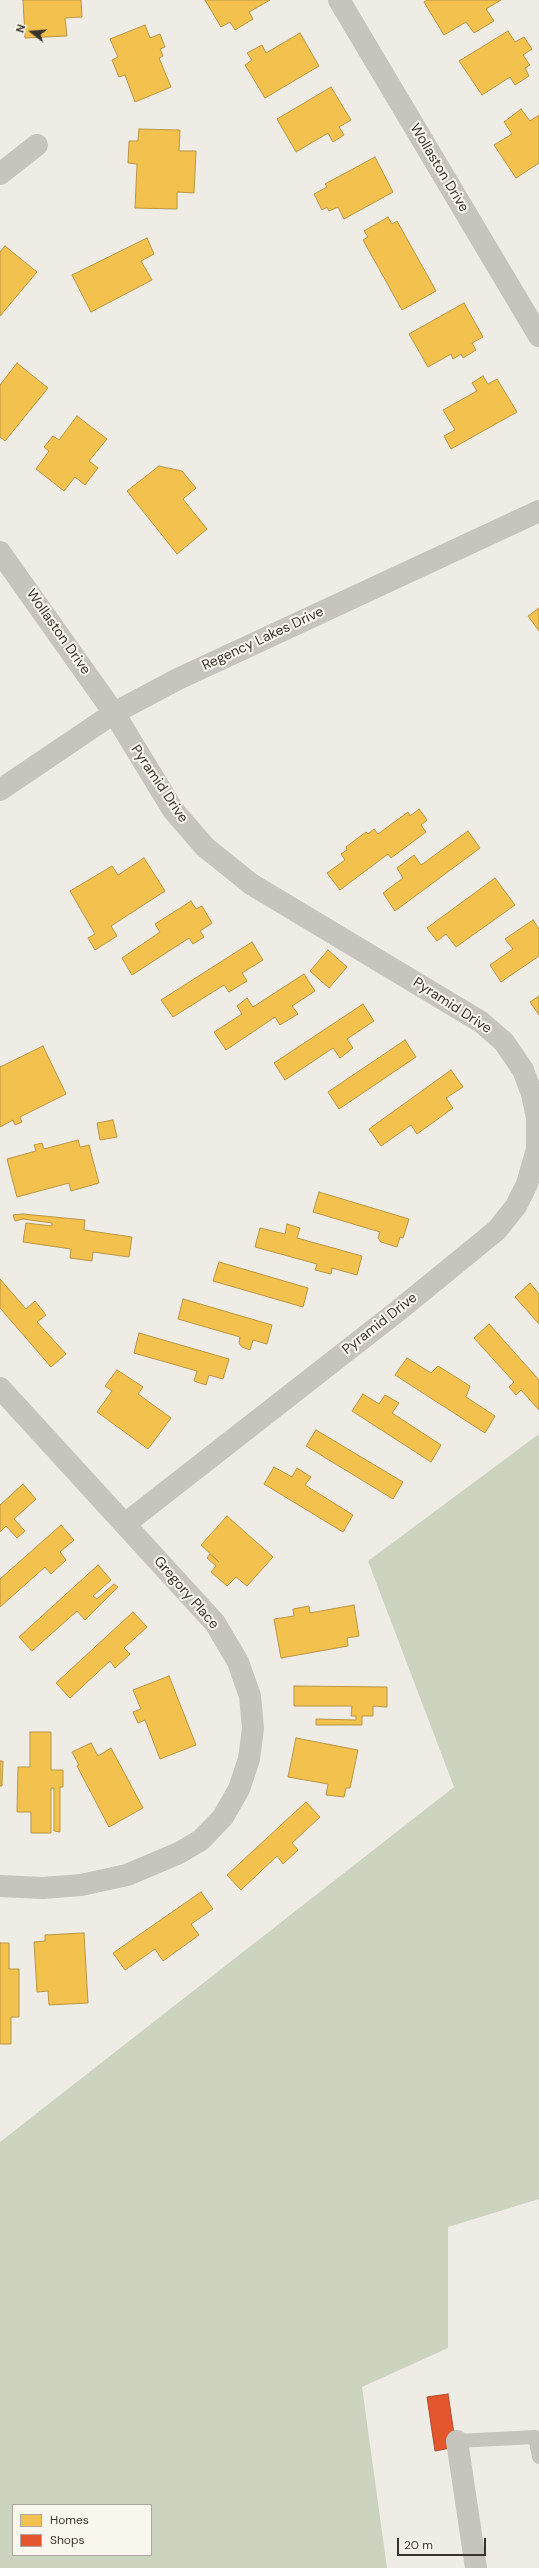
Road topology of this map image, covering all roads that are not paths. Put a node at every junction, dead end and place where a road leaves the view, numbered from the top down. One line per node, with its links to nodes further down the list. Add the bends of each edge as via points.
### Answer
1 (339, 0): 4 (street, Wollaston Drive)
2 (37, 145): 3 (street)
3 (0, 174)
4 (539, 336)
5 (539, 511): 7 (street, Regency Lakes Drive, via 178,679)
6 (0, 552): 7 (street, Wollaston Drive)
7 (114, 714): 8 (street, Regency Lakes Drive); 10 (street, Pyramid Drive, via 173,810 205,847 251,884 481,1022 504,1042 523,1070 537,1118 537,1149 527,1184 516,1206 497,1230)
8 (0, 790)
9 (0, 1388): 10 (street, Gregory Place)
10 (125, 1524): 11 (street, Gregory Place, via 215,1624 238,1662 250,1696 253,1728 249,1759 241,1782 223,1817 200,1840 179,1853 127,1875 81,1885 43,1888)
11 (0, 1886)
12 (537, 2438): 13 (lane); 14 (lane)
13 (457, 2441): 15 (street)
14 (539, 2457)
15 (476, 2568)

